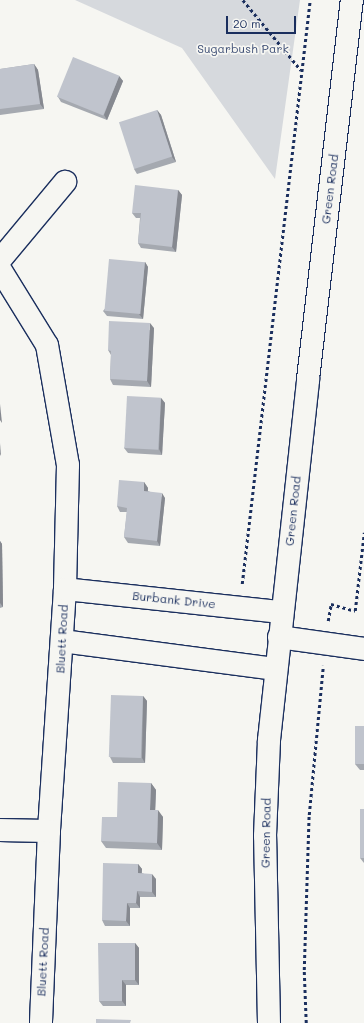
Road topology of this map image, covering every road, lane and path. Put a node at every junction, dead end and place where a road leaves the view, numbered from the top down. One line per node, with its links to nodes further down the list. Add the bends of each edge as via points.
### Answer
1 (243, 0): 4 (path)
2 (310, 0): 4 (path)
3 (352, 0): 11 (street, Green Road)
4 (301, 71): 9 (path)
5 (64, 182): 6 (street)
6 (0, 260)
7 (0, 269): 10 (street, Bluett Road, via 47,345 68,465)
8 (364, 533): 12 (path, via 355,611 331,604)
9 (242, 585)
10 (65, 589): 11 (street, Burbank Drive); 14 (street, Bluett Road)
11 (282, 612): 13 (street, Green Road)
12 (328, 623)
13 (279, 637): 15 (street); 17 (street, Green Road)
14 (62, 641): 17 (street); 19 (street, Bluett Road)
15 (364, 648)
16 (323, 664): 22 (path, via 309,816 304,970)
17 (276, 669): 21 (street, Green Road, via 269,740 265,836)
18 (0, 830): 19 (street)
19 (49, 831): 20 (street, Bluett Road)
20 (41, 1023)
21 (269, 1023)
22 (306, 1023)

